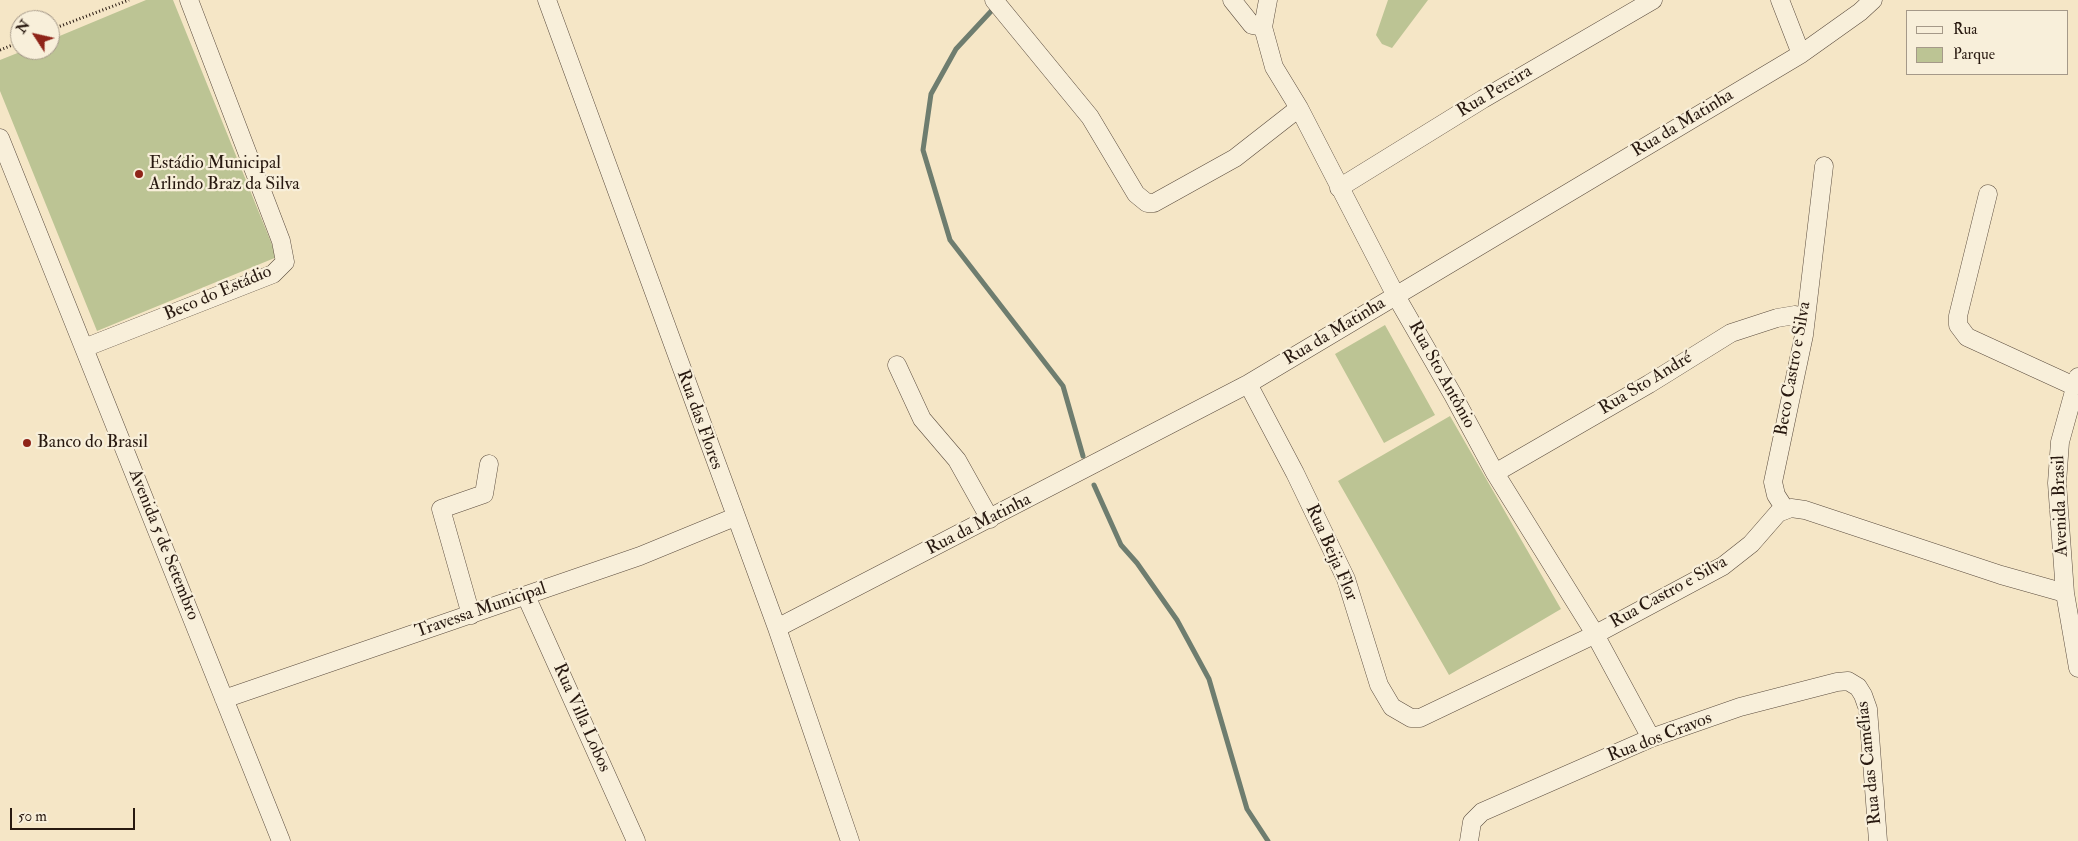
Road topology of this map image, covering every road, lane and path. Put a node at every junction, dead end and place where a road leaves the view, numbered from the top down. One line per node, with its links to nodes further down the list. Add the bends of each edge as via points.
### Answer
1 (129, 0): 10 (path)
2 (189, 0): 20 (street, Beco do Estádio, via 282,241 285,262 273,274)
3 (547, 0): 27 (street, Rua das Flores)
4 (994, 0): 13 (street, via 1090,117 1136,194 1147,203 1154,203 1235,158)
5 (1232, 0): 11 (street, via 1252,25)
6 (1268, 0): 11 (street, Rua Sto Antônio)
7 (1653, 0): 16 (street, Rua Pereira, via 1491,94)
8 (1780, 0): 12 (street)
9 (1873, 0): 12 (street, Rua da Matinha)
10 (60, 26)
11 (1263, 27): 13 (street, Rua Sto Antônio, via 1274,67)
12 (1801, 54): 18 (street, Rua da Matinha)
13 (1299, 108): 16 (street, Rua Sto Antônio)
14 (0, 138): 20 (street, Avenida 5 de Setembro)
15 (1824, 166): 19 (street, Beco Castro e Silva)
16 (1339, 188): 18 (street, Rua Sto Antônio)
17 (1988, 194): 22 (street, via 1958,326 1967,337)
18 (1396, 296): 23 (street, Rua da Matinha); 25 (street, Rua Sto Antônio)
19 (1805, 317): 25 (street, Rua Sto André, via 1777,318 1730,333); 26 (street, Beco Castro e Silva, via 1773,482 1776,495)
20 (84, 348): 36 (street, Avenida 5 de Setembro)
21 (897, 365): 28 (street, via 922,419 956,460)
22 (2076, 381): 29 (street, Avenida Brasil, via 2060,442 2057,483)
23 (1248, 384): 28 (street, Rua da Matinha); 37 (street, Rua Beija Flor, via 1346,580 1379,684 1392,707)
24 (490, 464): 31 (street, via 484,494 441,509)
25 (1495, 473): 33 (street, Rua Sto Antônio)
26 (1785, 509): 29 (street, via 1798,508); 33 (street, Rua Castro e Silva, via 1751,544 1723,566)
27 (735, 517): 30 (street, Travessa Municipal, via 640,556); 32 (street, Rua das Flores)
28 (990, 519): 32 (street, Rua da Matinha)
29 (2065, 593): 34 (street, Avenida Brasil)
30 (526, 596): 31 (street, Travessa Municipal); 40 (street, Rua Villa Lobos)
31 (470, 615): 36 (street, Travessa Municipal)
32 (777, 628): 41 (street, Rua das Flores)
33 (1596, 634): 37 (street, Rua Castro e Silva, via 1420,718); 38 (street, Rua Sto Antônio)
34 (2078, 668)
35 (1858, 687): 38 (street, Rua dos Cravos, via 1848,681 1837,682 1740,707); 43 (street, Rua das Camélias, via 1868,709)
36 (224, 700): 39 (street, Avenida 5 de Setembro)
37 (1411, 718)
38 (1651, 738): 42 (street, Rua dos Cravos, via 1482,812 1472,822)
39 (281, 841)
40 (636, 841)
41 (850, 841)
42 (1470, 841)
43 (1878, 841)

